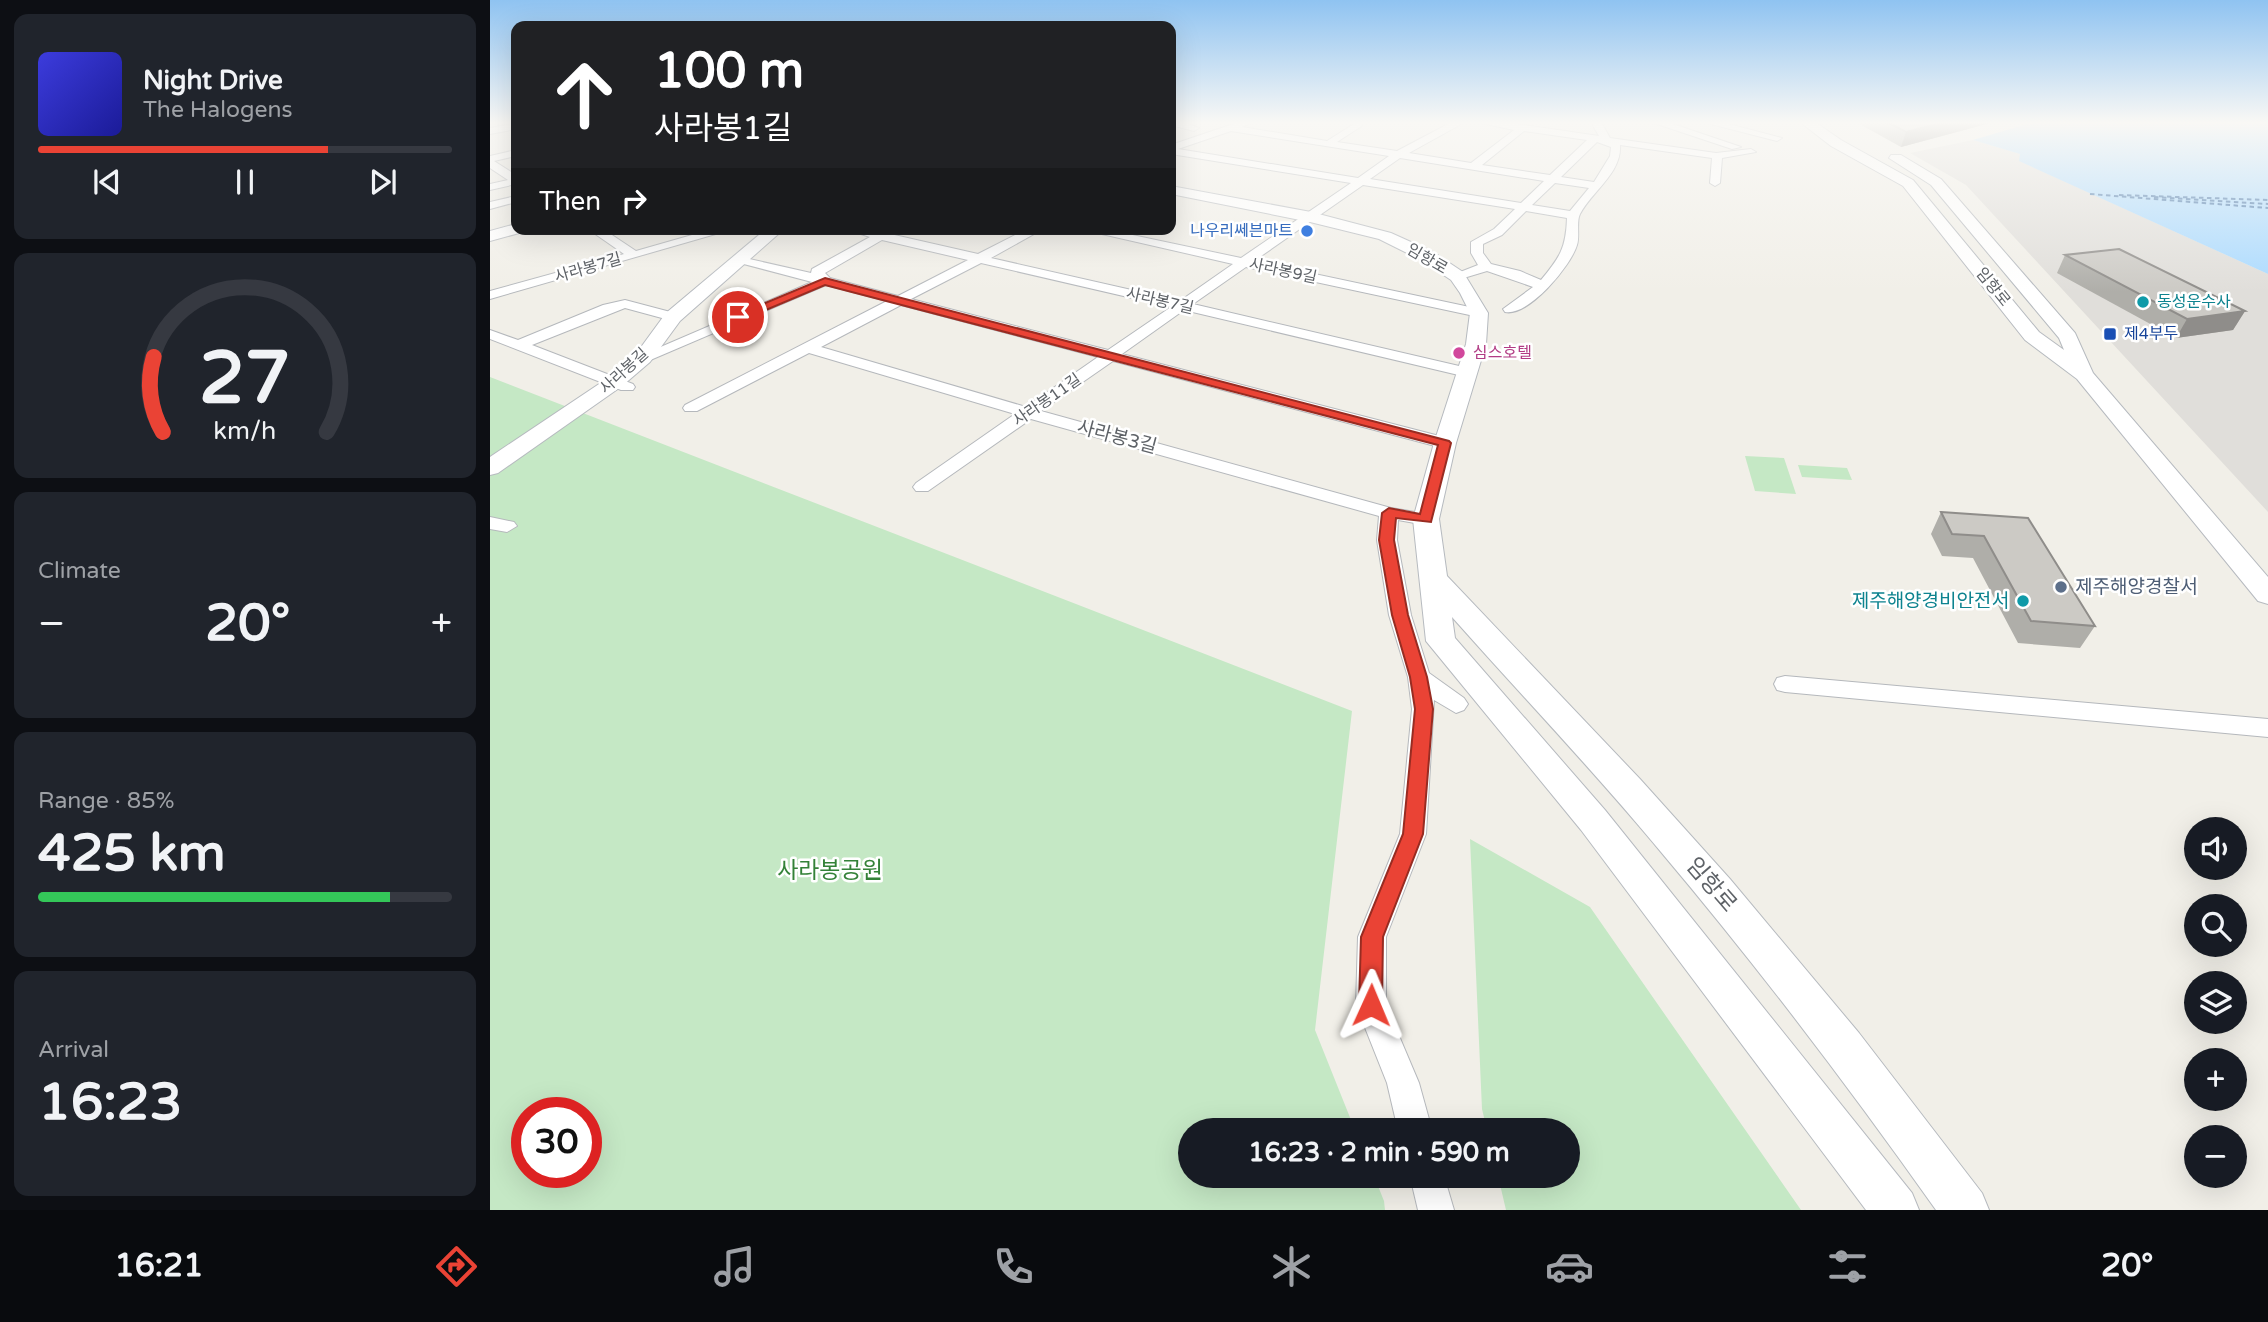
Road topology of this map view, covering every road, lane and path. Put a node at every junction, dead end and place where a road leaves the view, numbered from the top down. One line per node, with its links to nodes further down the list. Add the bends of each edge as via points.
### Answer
1 (1352, 178): 8 (street)
2 (1549, 178): 7 (street)
3 (1602, 178): 11 (street)
4 (1716, 178): 10 (street)
5 (1901, 178): 48 (main road, 임항로, via 2032,336)
6 (1930, 178): 48 (main road, 임항로, via 2068,337)
7 (1553, 179): 11 (street); 16 (street)
8 (1362, 180): 16 (street); 18 (street, 사라봉11길)
9 (511, 182): 12 (street)
10 (1715, 183)
11 (1597, 186): 17 (street)
12 (490, 187)
13 (1176, 191): 18 (main road, 임항로)
14 (511, 201): 15 (street)
15 (490, 206)
16 (1522, 206): 17 (street); 32 (street, via 1498,232 1477,242 1477,253)
17 (1573, 215): 35 (street, via 1572,243)
18 (1311, 217): 31 (street, 사라봉11길); 33 (main road, 임항로, via 1385,236)
19 (511, 231): 26 (main road)
20 (603, 235): 28 (street)
21 (706, 235): 28 (street, 사라봉7길)
22 (769, 235): 29 (main road, 사라봉길)
23 (876, 235): 27 (street, 사라봉7길)
24 (1025, 235): 30 (street)
25 (1114, 235): 31 (street, 사라봉9길)
26 (490, 236)
27 (880, 236): 30 (street, 사라봉7길); 34 (street, via 817,272)
28 (634, 255): 36 (street, 사라봉7길)
29 (741, 259): 34 (street); 41 (main road, 사라봉길)
30 (979, 259): 37 (street); 38 (street, 사라봉7길)
31 (1244, 263): 38 (street, 사라봉11길); 40 (street, 사라봉9길)
32 (1486, 267): 33 (street); 35 (street)
33 (1457, 276): 40 (main road, 임항로)
34 (825, 281): 37 (street); 46 (street)
35 (1543, 286): 39 (street)
36 (490, 295)
37 (899, 300): 44 (street); 45 (street)
38 (1183, 306): 45 (street, 사라봉11길); 47 (street, 사라봉7길)
39 (1510, 309)
40 (1479, 313): 47 (main road)
41 (673, 317): 43 (street, via 625,304); 46 (main road, 사라봉길)
42 (490, 334): 43 (street)
43 (521, 344): 49 (street)
44 (810, 348): 50 (street); 51 (street, 사라봉3길)
45 (1110, 356): 51 (street, 사라봉11길); 52 (street)
46 (643, 358): 49 (main road, 사라봉길)
47 (1467, 372): 52 (main road)
48 (2084, 375): 58 (main road, 임항로)
49 (621, 384): 53 (main road, 사라봉길)
50 (691, 408)
51 (1029, 413): 54 (street, 사라봉11길); 55 (street, 사라봉3길)
52 (1445, 443): 56 (main road)
53 (490, 468)
54 (922, 487)
55 (1389, 513): 56 (street, 사라봉3길); 59 (street, via 1387,540)
56 (1426, 519): 57 (main road)
57 (1434, 579): 66 (main road, via 1441,641 1593,820); 67 (main road, 임항로, via 1627,789 1785,972)
58 (2268, 595)
59 (1414, 665): 61 (street); 63 (street, via 1424,709 1413,834 1372,937 1371,1005 1403,1083)
60 (1785, 684): 62 (street)
61 (1456, 704)
62 (2268, 728)
63 (1412, 1118)
64 (1430, 1188): 65 (street)
65 (1436, 1210)
66 (1895, 1210)
67 (1965, 1210)

